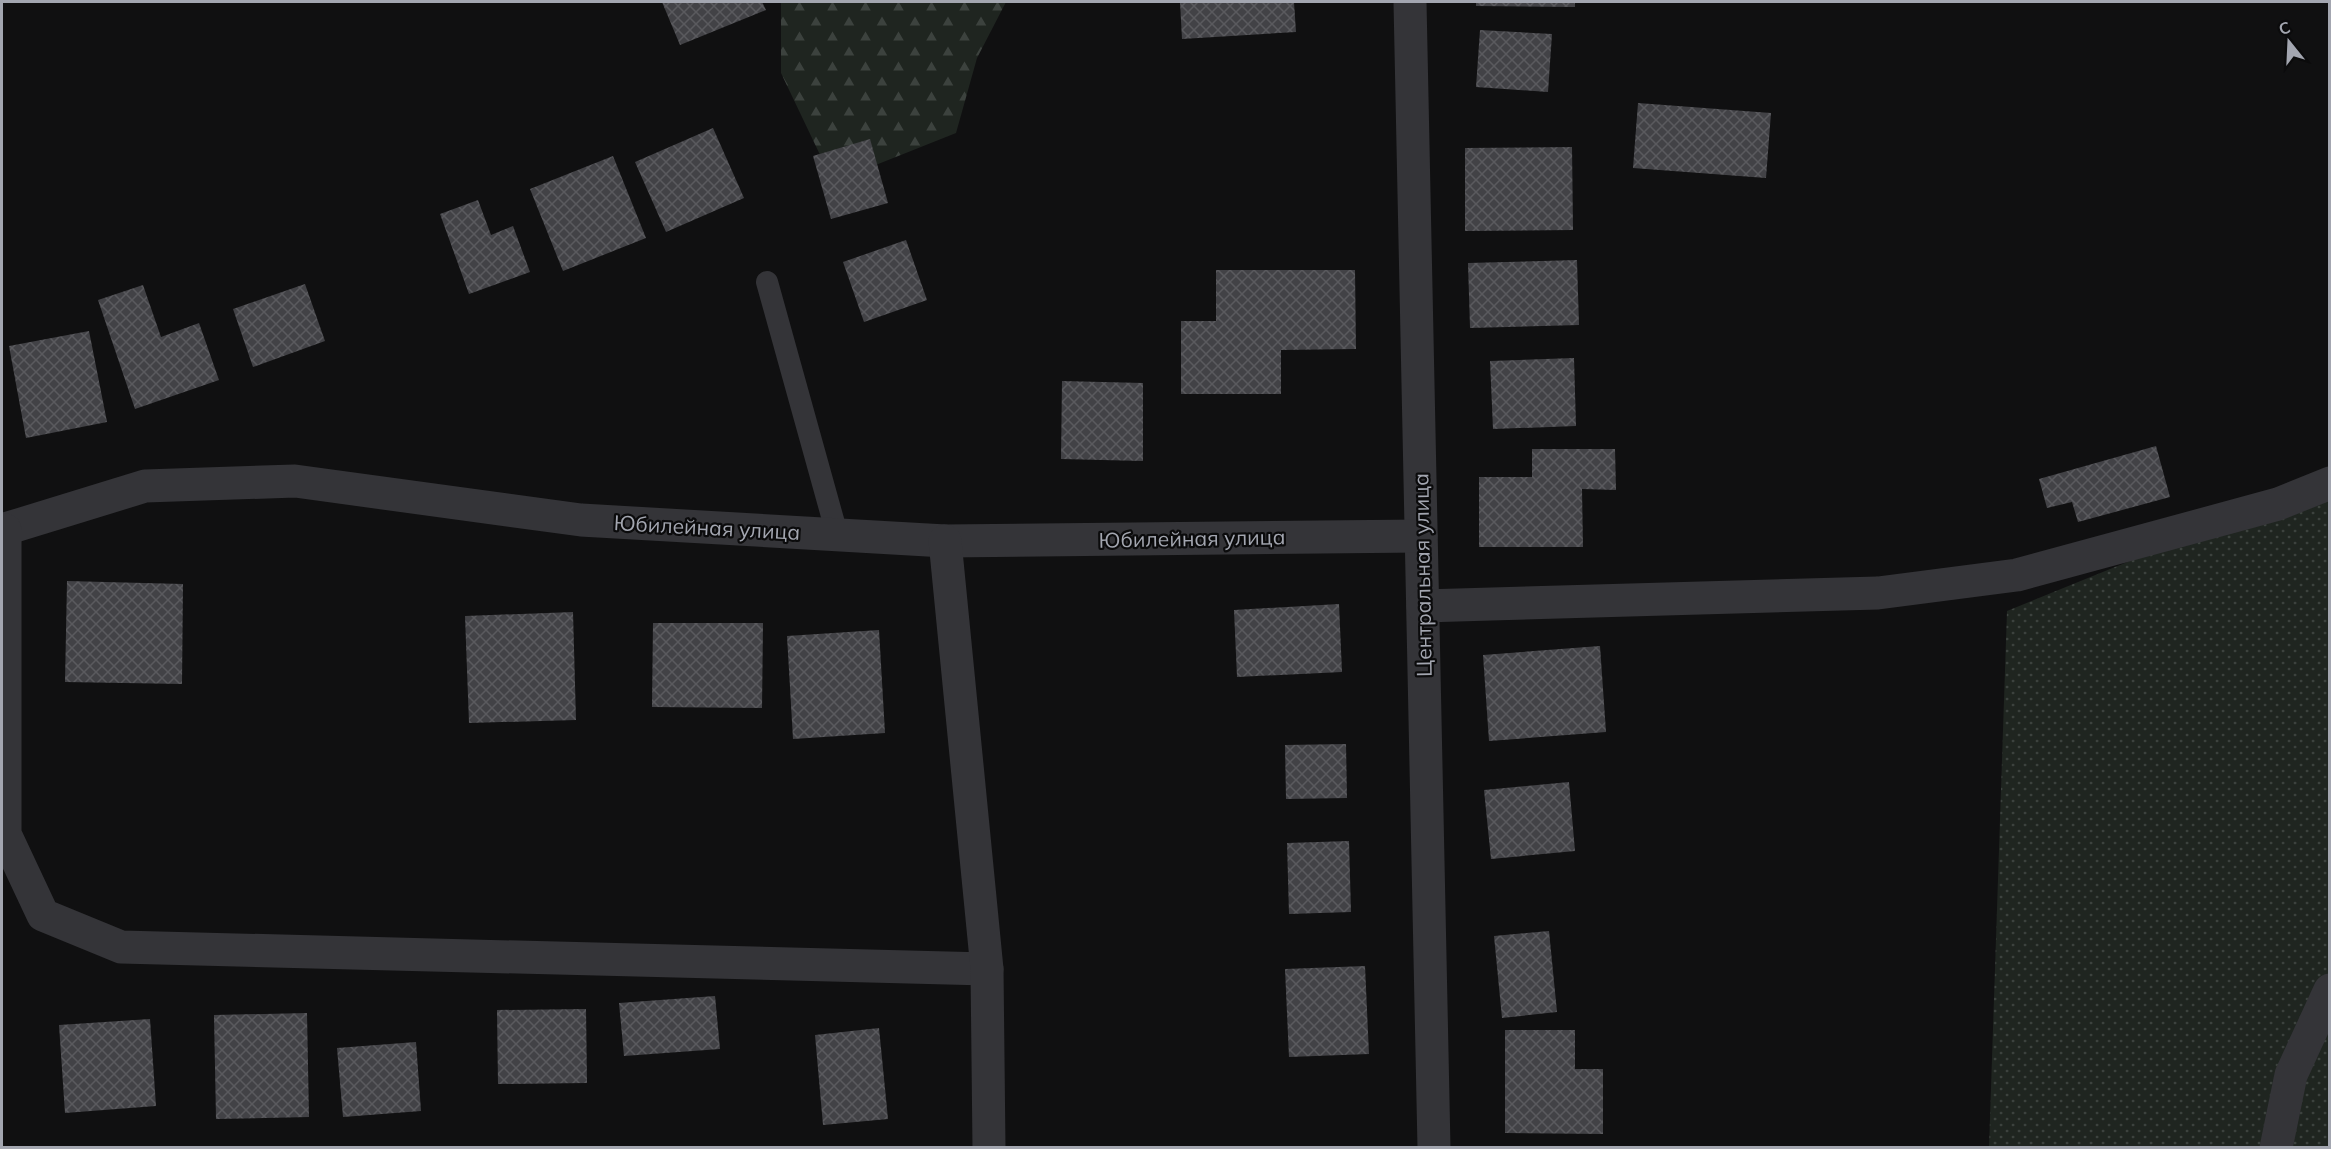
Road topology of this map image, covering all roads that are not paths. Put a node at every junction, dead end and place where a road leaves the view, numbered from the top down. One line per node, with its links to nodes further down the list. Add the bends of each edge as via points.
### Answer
1 (1410, 2): 6 (street, Центральная улица)
2 (767, 282): 5 (lane)
3 (2326, 492): 8 (street, via 2017,575 1912,589 1866,594)
4 (3, 530): 5 (street, Юбилейная улица, via 145,486 296,481 581,520); 9 (street, via 5,834 43,915 121,947)
5 (837, 534): 7 (street, Юбилейная улица)
6 (1421, 536): 7 (street, Юбилейная улица); 8 (street, Центральная улица)
7 (945, 541): 9 (street)
8 (1423, 606): 12 (street, Центральная улица)
9 (987, 969): 11 (street)
10 (2330, 990): 13 (street, via 2291,1075)
11 (988, 1148)
12 (1434, 1148)
13 (2276, 1148)

